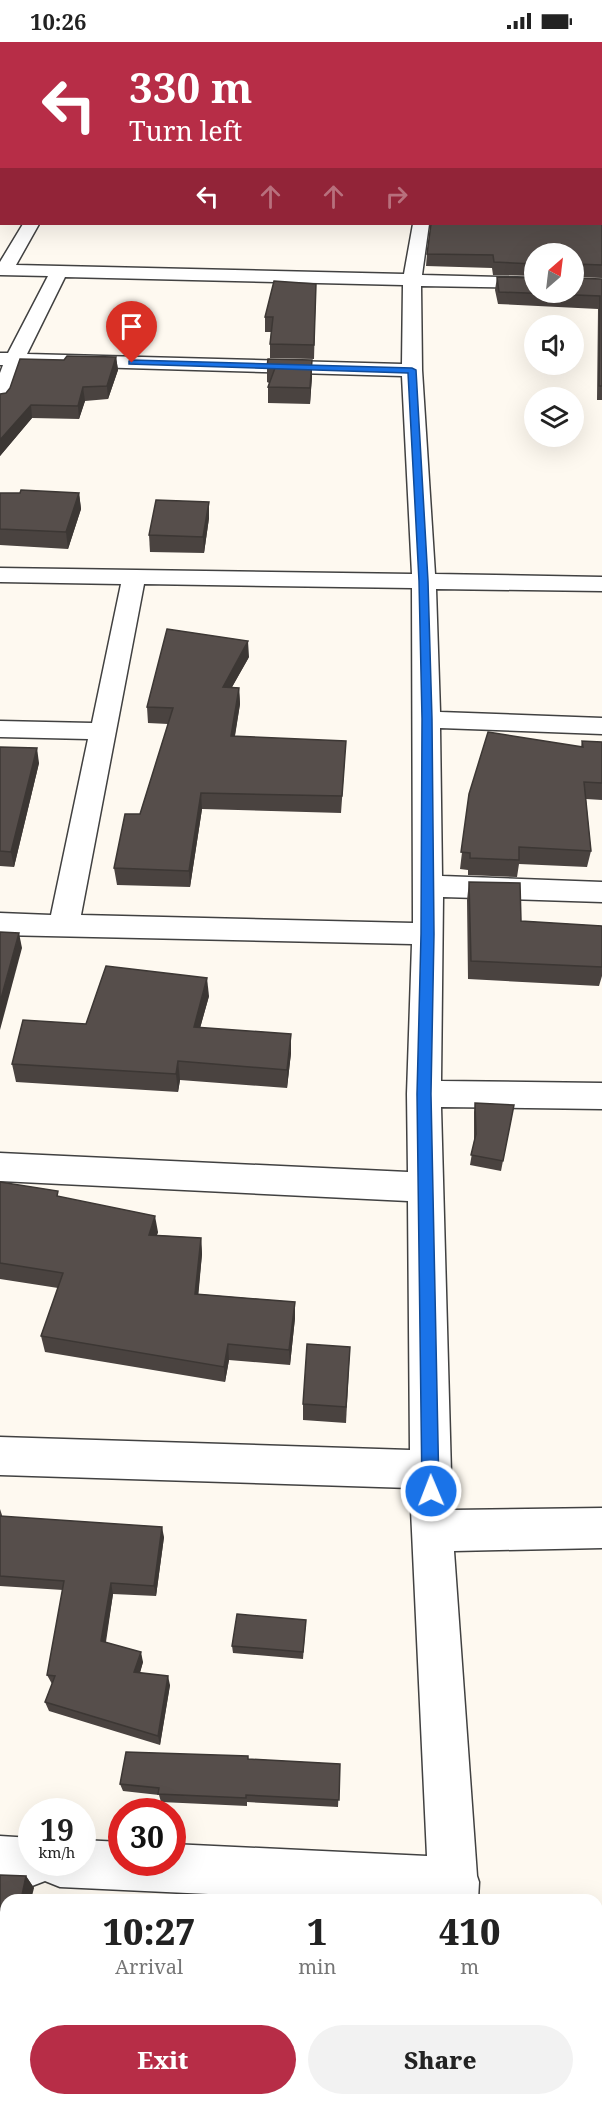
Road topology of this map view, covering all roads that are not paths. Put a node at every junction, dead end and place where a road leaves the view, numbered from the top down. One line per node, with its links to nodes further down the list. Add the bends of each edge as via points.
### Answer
1 (30, 225): 3 (street)
2 (421, 225): 5 (street)
3 (2, 270): 4 (street)
4 (60, 270): 5 (street); 7 (street)
5 (412, 280): 6 (street); 8 (street)
6 (524, 283)
7 (8, 359): 8 (street); 9 (street)
8 (412, 370): 12 (street)
9 (0, 400)
10 (0, 575): 11 (street)
11 (134, 577): 12 (street); 17 (street)
12 (424, 581): 13 (street); 14 (street)
13 (602, 584)
14 (427, 719): 15 (street); 18 (street)
15 (602, 726)
16 (0, 729): 17 (street)
17 (103, 731): 21 (street)
18 (427, 886): 19 (street); 22 (street)
19 (602, 892)
20 (0, 924): 21 (street)
21 (64, 926): 22 (street)
22 (428, 934): 23 (street)
23 (424, 1094): 24 (street); 26 (street)
24 (602, 1096)
25 (0, 1167): 26 (street)
26 (425, 1187): 28 (street)
27 (0, 1456): 28 (street)
28 (430, 1470): 30 (street)
29 (602, 1528): 30 (street)
30 (432, 1531): 34 (street)
31 (0, 1860): 32 (street)
32 (18, 1861)
33 (96, 1866): 34 (street)
34 (455, 1891)

